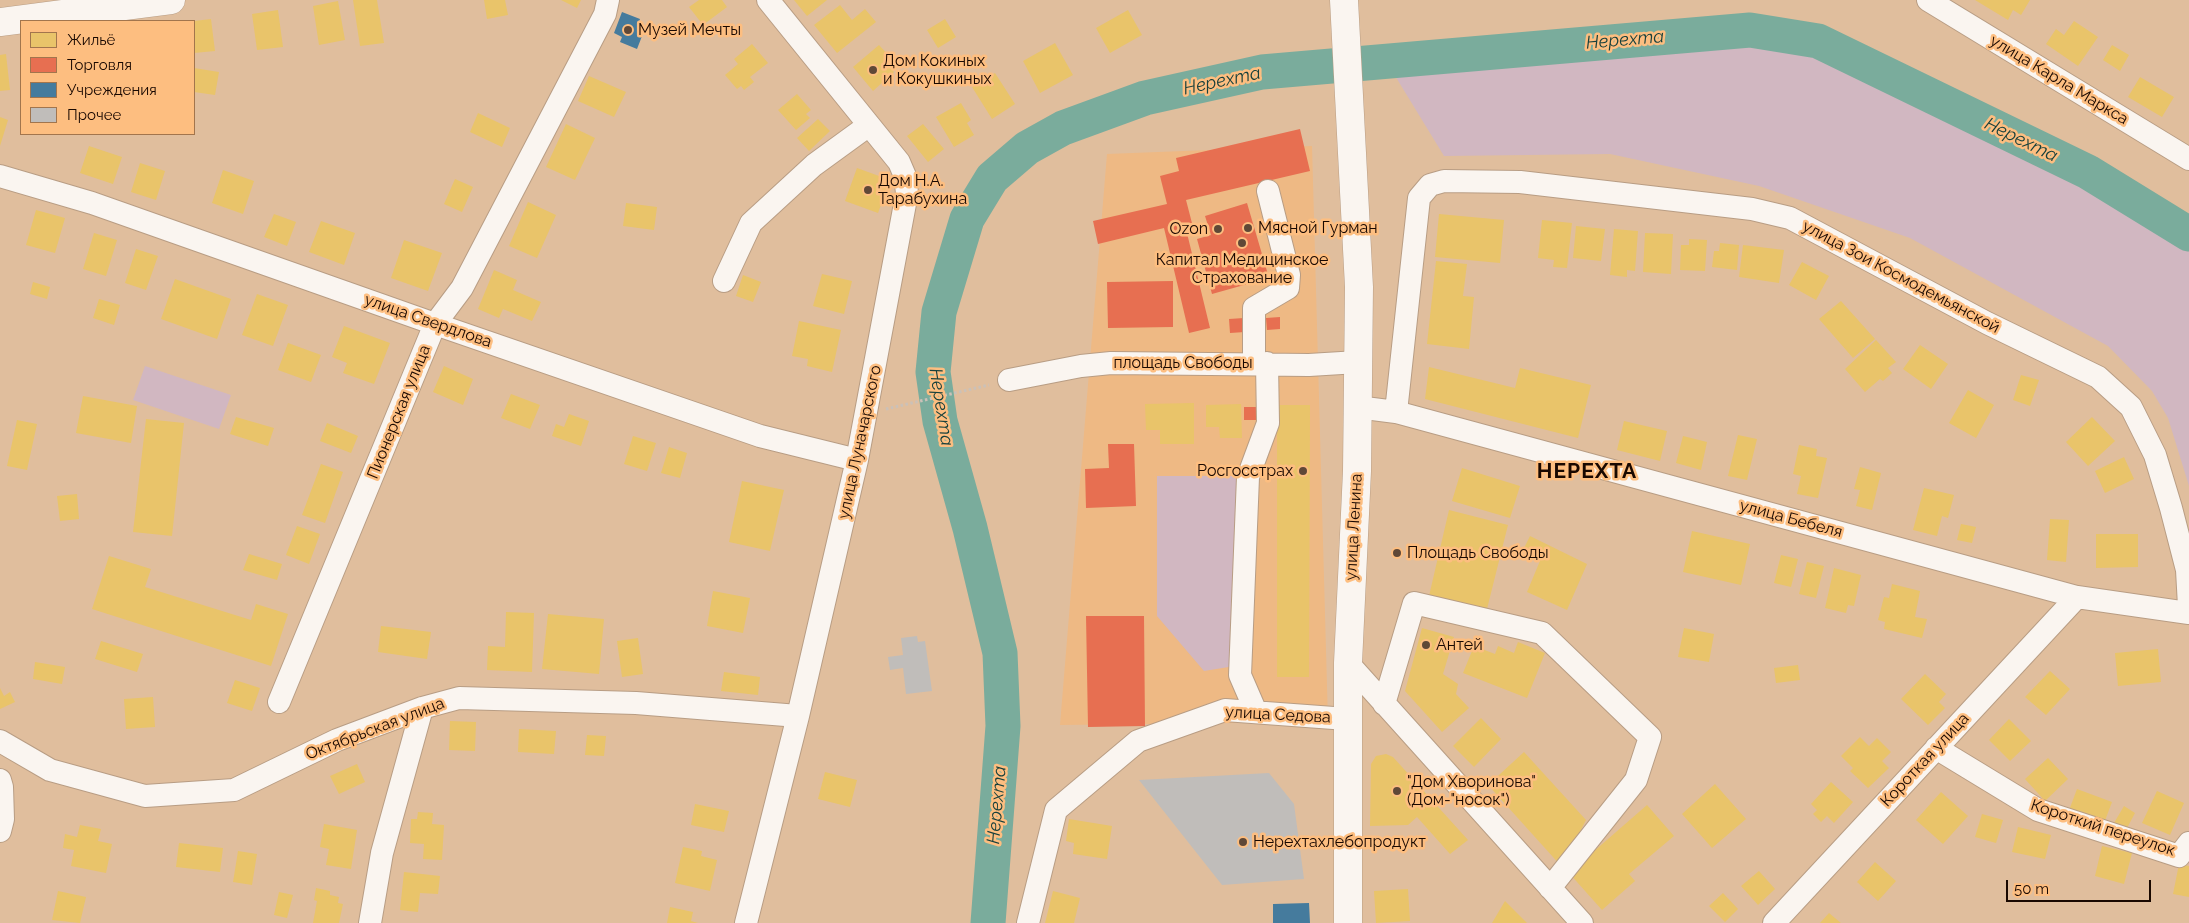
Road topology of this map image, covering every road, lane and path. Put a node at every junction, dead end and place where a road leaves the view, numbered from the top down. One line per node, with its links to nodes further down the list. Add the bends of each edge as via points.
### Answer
1 (171, 0): 6 (main road)
2 (608, 0): 12 (street, Пионерская улица, via 605,14 462,288)
3 (768, 0): 7 (street, улица Луначарского)
4 (1344, 0): 13 (main road, улица Ленина, via 1359,287)
5 (1928, 0): 8 (street, улица Карла Маркса)
6 (0, 22)
7 (869, 125): 11 (street, via 814,165 751,223); 19 (street, улица Луначарского, via 899,162 907,193)
8 (2189, 159)
9 (0, 176): 12 (street, улица Свердлова, via 92,203)
10 (1268, 191): 14 (street, via 1289,275 1288,288 1254,308)
11 (724, 281)
12 (435, 324): 19 (street, улица Свердлова, via 760,436); 24 (street, Пионерская улица)
13 (1358, 362): 14 (street, площадь Свободы); 16 (main road, улица Ленина)
14 (1260, 363): 15 (street, площадь Свободы, via 1111,363); 27 (street, via 1268,423 1248,477 1240,675)
15 (1009, 380): 17 (path)
16 (1357, 407): 18 (street, улица Бебеля); 23 (main road, улица Ленина)
17 (899, 408)
18 (1396, 412): 20 (street, улица Бебеля); 21 (street, улица Зои Космодемьянской, via 1419,198 1430,185 1444,181 1520,182 1752,209 1790,218 1987,323 2098,377 2131,408 2155,454 2187,570)
19 (857, 460): 28 (street, улица Луначарского)
20 (2077, 597): 22 (street, улица Бебеля); 31 (street, Короткая улица)
21 (2189, 606)
22 (2189, 613)
23 (1348, 663): 25 (street); 29 (main road, улица Ленина)
24 (279, 702)
25 (1384, 704): 35 (street); 35 (street, via 1414,603 1542,633 1650,737 1636,780)
26 (422, 708): 28 (street, Октябрьская улица, via 459,698 636,703); 30 (street, Октябрьская улица, via 337,740 234,790 145,796 50,770); 36 (street, via 382,853)
27 (1256, 712): 29 (street, улица Седова); 38 (street, улица Седова, via 1225,710 1138,741 1056,810)
28 (798, 716): 37 (street, улица Луначарского)
29 (1348, 718): 39 (main road, улица Ленина)
30 (0, 741)
31 (1936, 748): 34 (street, Короткий переулок, via 2038,810 2179,856); 41 (street, Короткая улица)
32 (0, 780): 33 (street, via 3,819)
33 (0, 831)
34 (2189, 843)
35 (1550, 888): 40 (street)
36 (370, 923)
37 (746, 923)
38 (1028, 923)
39 (1348, 923)
40 (1582, 923)
41 (1774, 923)

